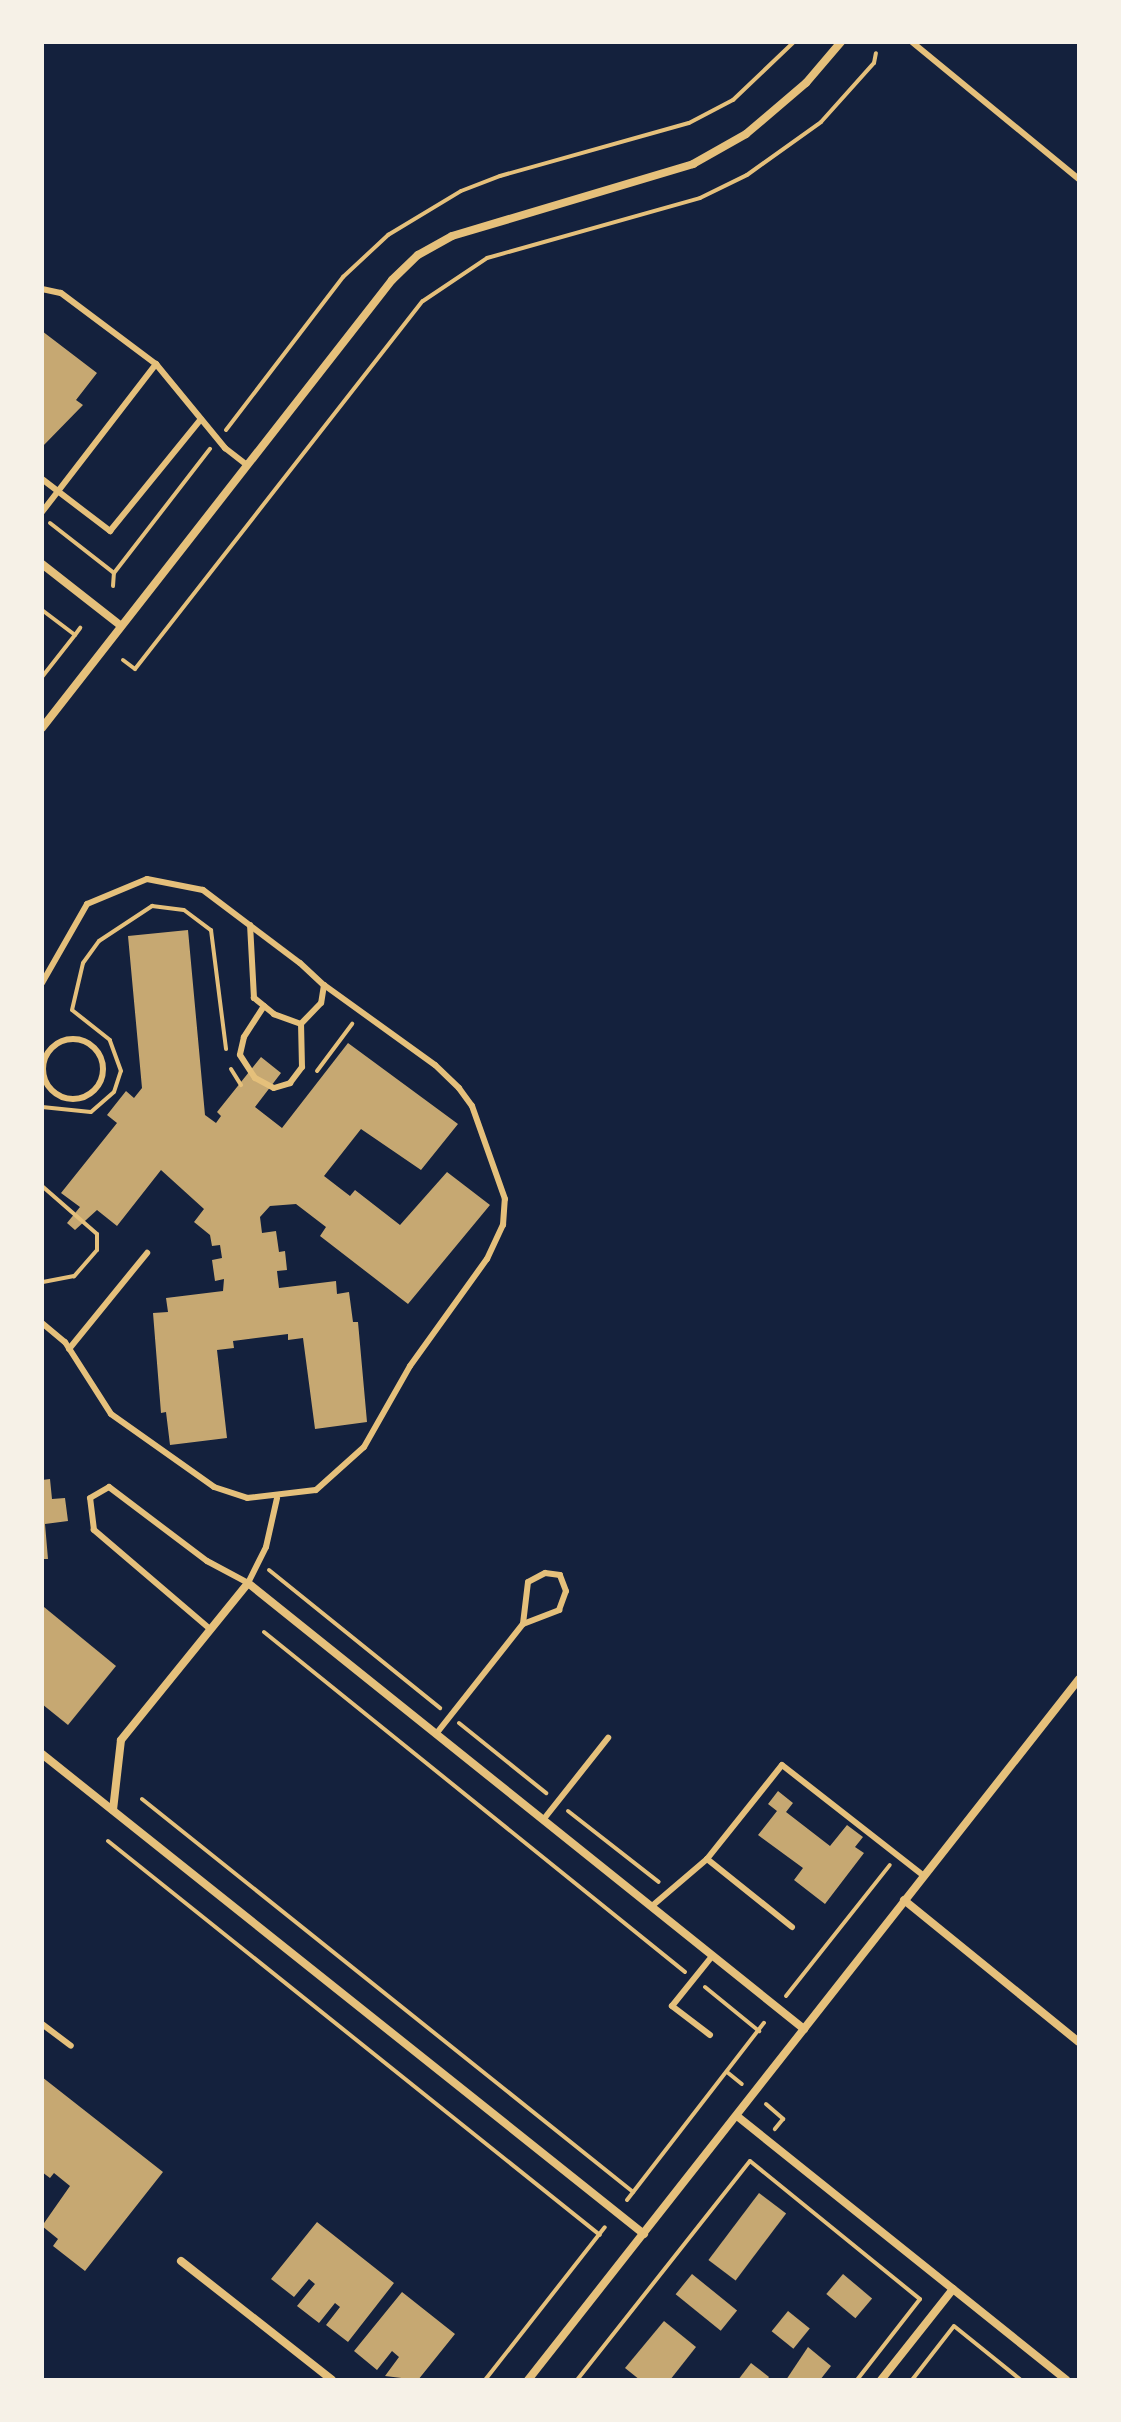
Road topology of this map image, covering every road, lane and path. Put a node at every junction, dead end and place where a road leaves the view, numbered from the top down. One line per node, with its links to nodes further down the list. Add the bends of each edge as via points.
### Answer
1 (841, 42): 8 (street, via 806,83 746,134 693,164 452,236 418,255 392,280)
2 (912, 42): 4 (lane)
3 (876, 53): 18 (path, via 874,63 821,122 747,175 700,198 487,258 423,301 135,669)
4 (1079, 179)
5 (42, 289): 6 (lane, via 61,293)
6 (156, 364): 7 (lane); 10 (lane)
7 (201, 419): 8 (lane); 10 (lane, via 110,531)
8 (247, 465): 15 (street)
9 (42, 479): 10 (lane)
10 (58, 492): 11 (lane)
11 (42, 515): 13 (path)
12 (42, 564): 15 (street)
13 (114, 573)
14 (42, 610): 17 (path)
15 (121, 626): 20 (street)
16 (80, 628): 17 (path)
17 (75, 635): 19 (path)
18 (123, 660)
19 (42, 677)
20 (42, 728)
21 (250, 925): 22 (lane, via 203,890 147,879 87,904); 23 (lane); 24 (lane, via 250,987)
22 (42, 983)
23 (324, 985): 25 (lane, via 321,1003); 38 (lane, via 459,1088 472,1106 499,1177 505,1199 503,1225 487,1259 410,1366 364,1447 316,1490)
24 (264, 1006): 25 (lane); 25 (lane, via 244,1037 240,1055 255,1078 274,1088 290,1083 302,1067)
25 (301, 1024)
26 (352, 1024): 28 (path)
27 (67, 1039): 27 (lane, via 49,1049 44,1079 55,1094 83,1098 102,1077 101,1057 87,1042)
28 (312, 1077)
29 (248, 1089): 31 (path, via 239,1084 229,1061 211,930 184,910 152,906 99,941 83,963 72,1010 110,1040 121,1071 114,1092 91,1112)
30 (42, 1107): 31 (path)
31 (53, 1109): 32 (path)
32 (42, 1115)
33 (42, 1186): 35 (path, via 97,1234 97,1250 74,1276)
34 (147, 1253): 37 (lane)
35 (42, 1282)
36 (42, 1323): 37 (lane)
37 (69, 1349): 38 (lane, via 111,1414 151,1445 214,1487 247,1498)
38 (277, 1498): 39 (lane)
39 (259, 1561): 40 (lane); 45 (path)
40 (248, 1583): 42 (street); 42 (lane, via 207,1561 109,1487 90,1498 94,1530); 46 (street)
41 (523, 1624): 41 (lane, via 559,1610 566,1591 560,1575 545,1573 528,1582); 45 (lane)
42 (210, 1629): 51 (street, via 121,1740)
43 (264, 1632): 62 (path)
44 (1077, 1686): 56 (street)
45 (450, 1716): 46 (lane); 50 (path)
46 (436, 1734): 52 (street)
47 (608, 1738): 50 (lane)
48 (42, 1754): 51 (street)
49 (142, 1799): 78 (path)
50 (558, 1802): 52 (lane); 57 (path)
51 (113, 1810): 81 (street)
52 (543, 1820): 59 (street)
53 (108, 1841): 82 (path)
54 (898, 1855): 55 (lane, via 782,1765); 56 (lane); 63 (path)
55 (707, 1859): 57 (lane); 60 (lane)
56 (924, 1876): 58 (street)
57 (670, 1891): 59 (lane)
58 (904, 1900): 66 (street); 69 (street)
59 (652, 1906): 61 (street)
60 (792, 1927)
61 (713, 1955): 62 (lane); 66 (street)
62 (694, 1979): 67 (path); 68 (lane, via 672,2006)
63 (785, 1998)
64 (764, 2023): 67 (path)
65 (42, 2024): 70 (lane)
66 (804, 2029): 74 (street)
67 (759, 2031): 71 (path)
68 (710, 2035)
69 (1079, 2042)
70 (71, 2046)
71 (727, 2072): 72 (path); 78 (path)
72 (744, 2085)
73 (766, 2104): 75 (path, via 783,2119)
74 (737, 2116): 81 (street); 84 (street)
75 (775, 2129)
76 (757, 2152): 77 (path)
77 (750, 2161): 88 (path); 89 (path, via 920,2299)
78 (633, 2192): 79 (path)
79 (627, 2200)
80 (605, 2227): 82 (path)
81 (644, 2234): 87 (street)
82 (600, 2235): 86 (path)
83 (181, 2261): 85 (street)
84 (953, 2289): 90 (street); 93 (street)
85 (332, 2380)
86 (485, 2380)
87 (528, 2380)
88 (577, 2380)
89 (857, 2380)
90 (881, 2380)
91 (912, 2380): 92 (path, via 954,2326)
92 (1021, 2380)
93 (1066, 2380)

